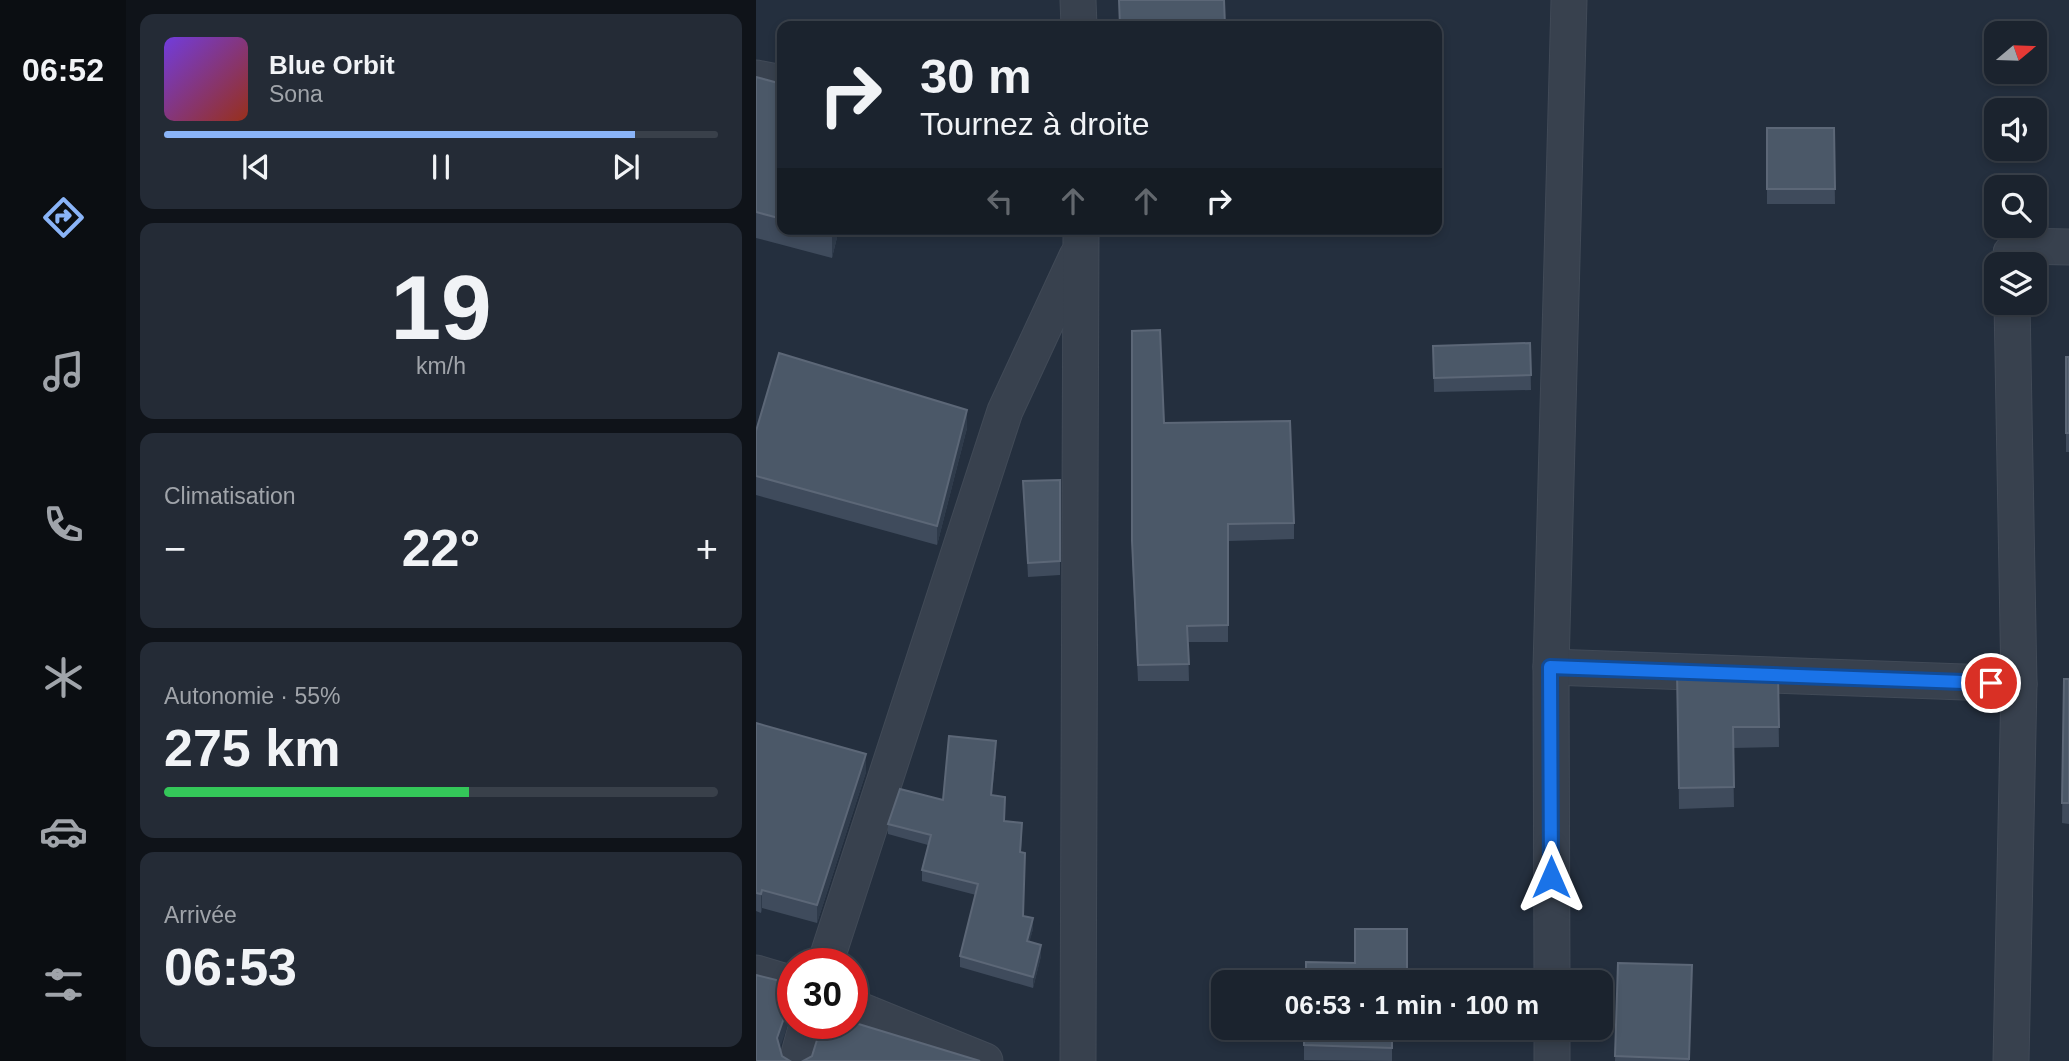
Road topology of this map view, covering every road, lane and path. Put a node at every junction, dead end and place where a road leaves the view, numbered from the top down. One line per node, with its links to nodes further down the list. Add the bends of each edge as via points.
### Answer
1 (1078, 0): 3 (street)
2 (1569, 0): 10 (street)
3 (1079, 21)
4 (756, 78): 5 (street)
5 (777, 82)
6 (1081, 238): 12 (street, via 1005,411); 21 (street)
7 (2069, 247): 8 (street, via 2023,246)
8 (2013, 252)
9 (2012, 315): 11 (street)
10 (1550, 667): 11 (street); 13 (street)
11 (2019, 684): 23 (street)
12 (830, 948)
13 (1552, 970)
14 (756, 973): 15 (street)
15 (777, 979)
16 (868, 1013): 20 (street)
17 (803, 1039): 19 (street)
18 (1552, 1040): 22 (street)
19 (797, 1061)
20 (985, 1061)
21 (1078, 1061)
22 (1552, 1061)
23 (2011, 1061)

